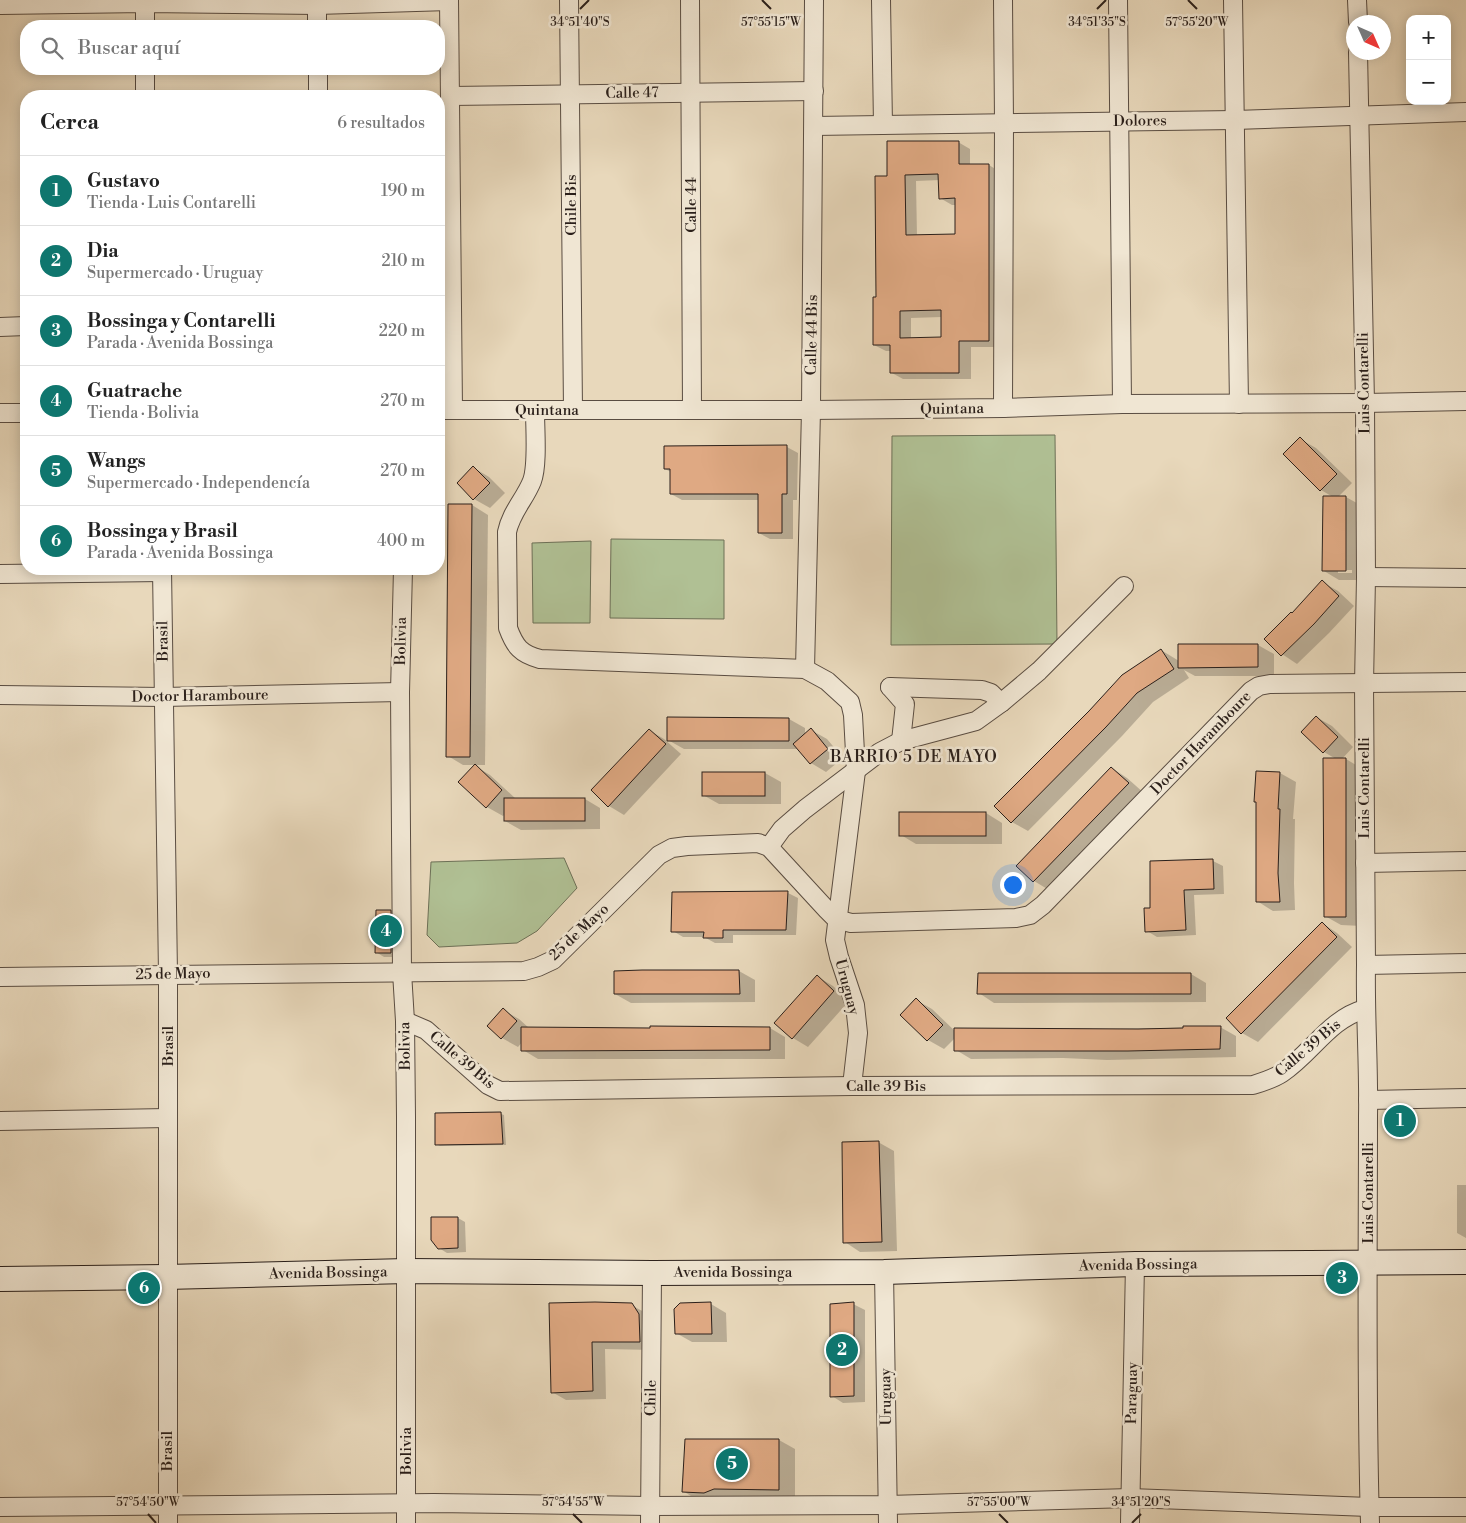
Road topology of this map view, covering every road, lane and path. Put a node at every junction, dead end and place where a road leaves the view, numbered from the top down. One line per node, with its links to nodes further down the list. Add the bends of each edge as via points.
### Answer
1 (569, 0): 23 (street, Chile Bis)
2 (690, 0): 21 (street, Calle 44)
3 (814, 0): 22 (street, Calle 44 Bis)
4 (881, 0): 30 (street)
5 (1003, 0): 29 (street)
6 (1118, 0): 28 (street)
7 (1233, 0): 27 (street)
8 (1357, 0): 13 (street)
9 (145, 1): 11 (street); 12 (street); 14 (street)
10 (449, 1): 11 (street); 24 (street)
11 (317, 3): 15 (street)
12 (0, 5)
13 (1358, 15)
14 (145, 20)
15 (317, 20)
16 (1358, 60): 26 (street, Luis Contarelli)
17 (146, 75): 19 (street)
18 (318, 75): 20 (street)
19 (146, 90)
20 (318, 90)
21 (691, 92): 22 (street, Calle 47); 23 (street, Calle 47); 40 (street, Calle 44)
22 (814, 92): 31 (street, Calle 44 Bis)
23 (570, 94): 24 (street, Calle 47); 41 (street, Chile Bis)
24 (450, 96): 39 (street)
25 (1466, 112): 26 (street, Dolores)
26 (1359, 115): 27 (street, Dolores); 37 (street, Luis Contarelli)
27 (1235, 120): 28 (street, Dolores); 36 (street)
28 (1119, 121): 29 (street, Dolores); 35 (street)
29 (1004, 122): 30 (street, Dolores); 38 (street)
30 (883, 125): 31 (street, Dolores)
31 (814, 126): 42 (street, Calle 44 Bis)
32 (20, 326): 33 (street)
33 (0, 327)
34 (1466, 401): 37 (street, Quintana)
35 (1122, 404): 36 (street, Quintana); 38 (street, Quintana)
36 (1238, 404): 37 (street, Quintana)
37 (1365, 404): 50 (street, Luis Contarelli)
38 (1003, 408): 42 (street, Quintana)
39 (446, 409): 43 (street, Quintana)
40 (692, 409): 41 (street, Quintana); 42 (street, Quintana)
41 (573, 410): 43 (street, Quintana)
42 (811, 410): 53 (street, Calle 44 Bis)
43 (535, 411): 53 (street, via 532,480 509,521 507,532 508,628 512,640 527,656 540,660)
44 (0, 413): 45 (street)
45 (20, 413)
46 (0, 574): 47 (street)
47 (20, 574)
48 (162, 575): 58 (street, Brasil)
49 (403, 575): 56 (street, Bolivia)
50 (1366, 577): 51 (street); 55 (street, Luis Contarelli)
51 (1466, 578)
52 (1124, 586): 59 (street, via 1039,671)
53 (805, 669): 61 (street, Uruguay, via 827,681 850,702)
54 (1466, 682): 55 (street, Doctor Haramboure)
55 (1364, 684): 64 (street, Luis Contarelli); 65 (street, Doctor Haramboure, via 1259,686 1251,691 1044,905 1030,915 851,923)
56 (400, 692): 58 (street, Doctor Haramboure); 68 (street, Bolivia)
57 (0, 695): 58 (street, Doctor Haramboure)
58 (163, 697): 69 (street, Brasil)
59 (1001, 703): 60 (street, via 976,721); 60 (street, via 991,693 982,690 890,687 905,704)
60 (901, 741): 61 (street)
61 (856, 771): 62 (street, via 782,829); 65 (street, Uruguay)
62 (769, 847): 65 (street); 68 (street, 25 de Mayo, via 758,843 672,848 659,855 553,960 538,967 524,971)
63 (1466, 861): 64 (street)
64 (1365, 863): 67 (street, Luis Contarelli)
65 (836, 919): 73 (street, Uruguay, via 835,940 855,1005 858,1033)
66 (1466, 964): 67 (street)
67 (1366, 965): 71 (street, Luis Contarelli)
68 (402, 972): 69 (street, 25 de Mayo); 72 (street, Bolivia)
69 (168, 974): 70 (street, 25 de Mayo); 76 (street, Brasil)
70 (0, 977)
71 (1365, 1009): 73 (street, Calle 39 Bis, via 1340,1019 1283,1073 1253,1084); 75 (street, Luis Contarelli)
72 (405, 1020): 73 (street, Calle 39 Bis, via 426,1030 488,1086 500,1091); 81 (street, Bolivia)
73 (852, 1086)
74 (1466, 1098): 75 (street)
75 (1368, 1100): 80 (street, Luis Contarelli)
76 (168, 1118): 77 (street); 84 (street, Brasil)
77 (0, 1121)
78 (1466, 1262): 80 (main road, Avenida Bossinga)
79 (1135, 1264): 80 (main road, Avenida Bossinga); 82 (main road, Avenida Bossinga); 86 (street, Paraguay)
80 (1368, 1264): 93 (street, Luis Contarelli)
81 (407, 1271): 83 (main road, Avenida Bossinga); 84 (main road, Avenida Bossinga); 87 (street, Bolivia)
82 (884, 1272): 83 (main road, Avenida Bossinga); 88 (street, Uruguay)
83 (652, 1273): 92 (street, Chile)
84 (166, 1277): 85 (main road, Avenida Bossinga); 91 (street, Brasil)
85 (0, 1279)
86 (1130, 1498): 88 (street); 93 (street); 96 (street, Paraguay)
87 (406, 1504): 91 (street); 92 (street); 94 (street, Bolivia)
88 (888, 1505): 92 (street); 95 (street, Uruguay)
89 (0, 1507): 91 (street)
90 (1466, 1507): 93 (street)
91 (167, 1514)
92 (650, 1515)
93 (1369, 1515)
94 (406, 1523)
95 (888, 1523)
96 (1130, 1523)

